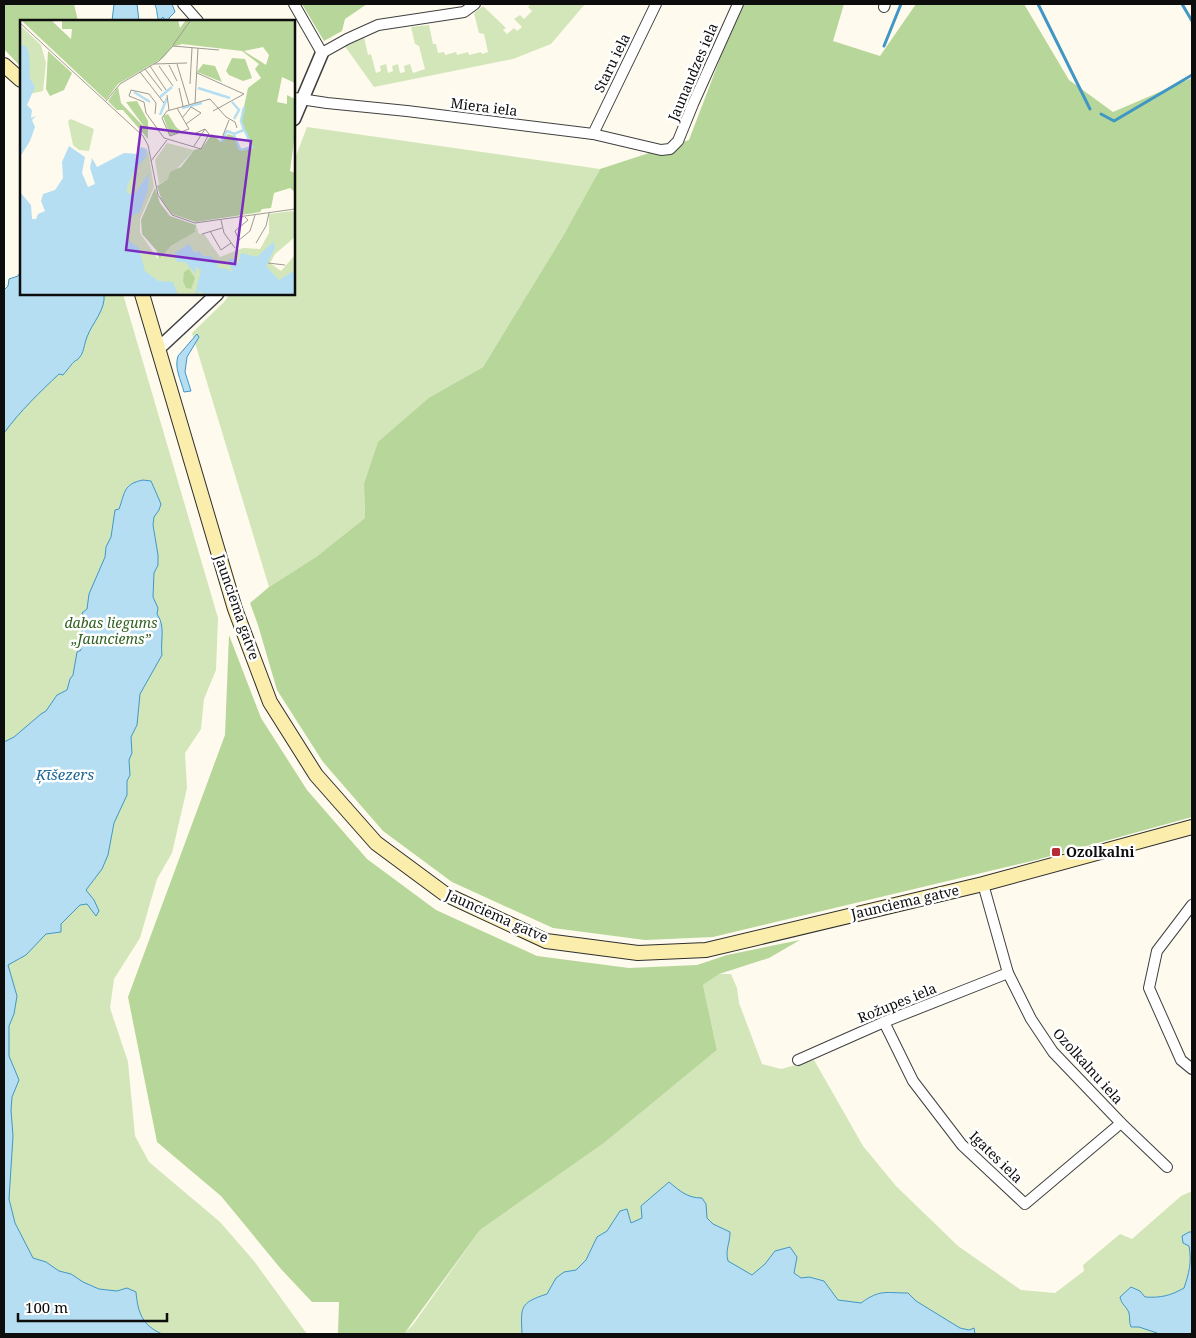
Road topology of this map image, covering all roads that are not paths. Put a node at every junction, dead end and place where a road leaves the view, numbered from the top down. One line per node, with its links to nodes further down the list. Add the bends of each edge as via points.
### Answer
1 (183, 4): 6 (street)
2 (294, 4): 7 (street)
3 (475, 4): 7 (street, via 464,12 378,26 347,38)
4 (656, 4): 12 (street, Staru iela)
5 (738, 4): 13 (street, Jaunaudzes iela, via 678,141)
6 (197, 20)
7 (322, 53): 10 (street)
8 (4, 65): 9 (main road)
9 (20, 79)
10 (298, 99): 11 (street); 12 (street, Miera iela)
11 (295, 114)
12 (594, 134): 13 (street, Miera iela, via 661,150)
13 (670, 149)
14 (142, 295): 16 (main road, Jaunciema gatve)
15 (216, 295): 16 (street)
16 (158, 349): 18 (main road, Jaunciema gatve, via 235,609 270,702 316,775 376,843 445,894 546,941 638,953 706,950)
17 (1192, 827): 18 (main road, Jaunciema gatve)
18 (983, 884): 20 (street, Ozolkalnu iela)
19 (1192, 905): 23 (street, via 1157,951 1148,988 1181,1060)
20 (1008, 973): 21 (street, Rožupes iela); 24 (street, Ozolkalnu iela, via 1031,1019 1054,1052)
21 (884, 1022): 22 (street, Rožupes iela); 24 (street, Igates iela, via 913,1081 962,1145 1025,1204)
22 (798, 1060)
23 (1192, 1069)
24 (1121, 1123): 25 (street, Ozolkalnu iela)
25 (1167, 1166)

